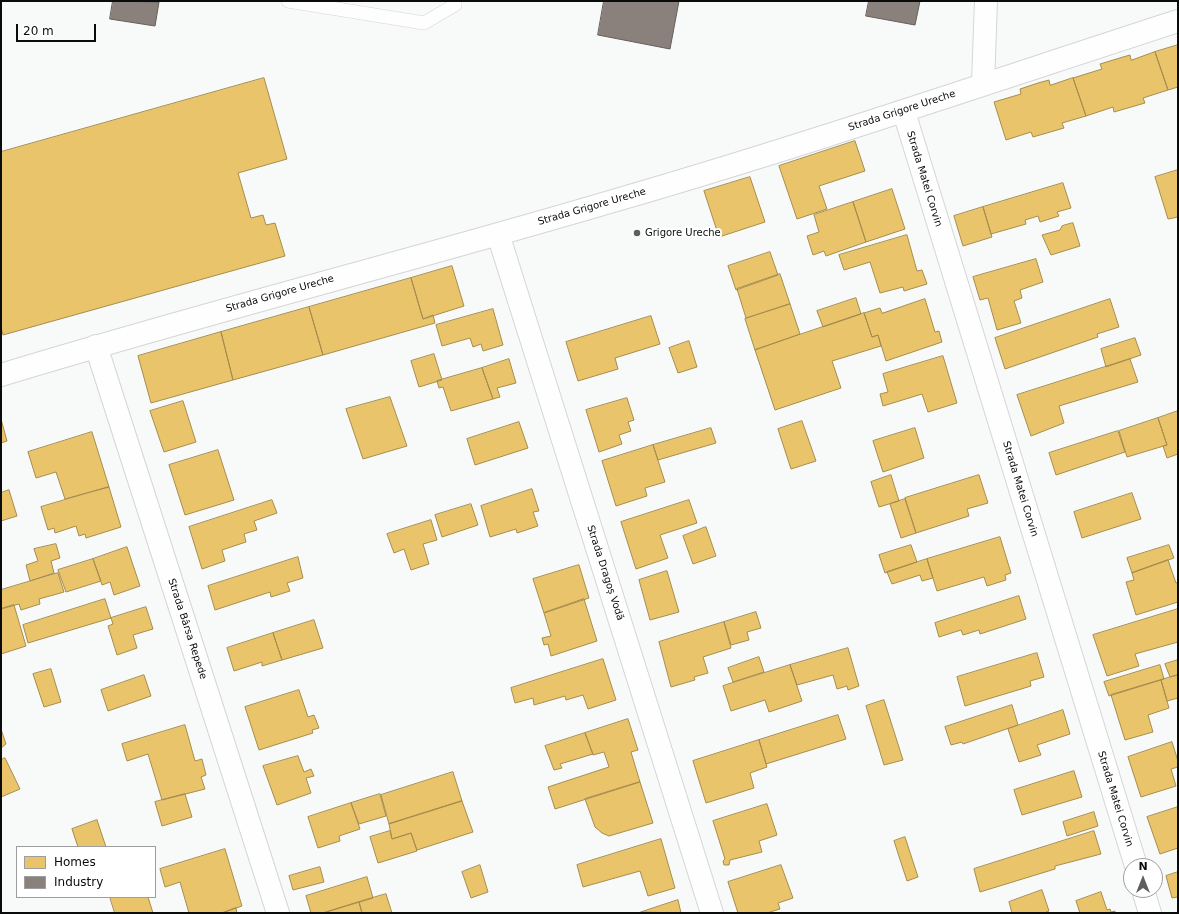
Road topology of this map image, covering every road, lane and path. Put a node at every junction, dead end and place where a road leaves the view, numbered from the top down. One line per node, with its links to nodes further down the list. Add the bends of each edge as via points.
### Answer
1 (288, 1): 2 (lane, via 424,23 455,5)
2 (455, 1)
3 (986, 1): 5 (street)
4 (1178, 21): 5 (street, Strada Grigore Ureche)
5 (983, 84): 6 (street, Strada Grigore Ureche)
6 (904, 112): 7 (street, Strada Grigore Ureche); 10 (street, Strada Matei Corvin)
7 (498, 234): 8 (street, Strada Grigore Ureche); 13 (street, Strada Dragoș Vodă)
8 (96, 346): 9 (street, Strada Grigore Ureche); 12 (street, Strada Bârsa Repede)
9 (1, 375)
10 (1134, 858)
11 (1145, 898): 14 (street)
12 (278, 913)
13 (712, 913)
14 (1150, 913)

